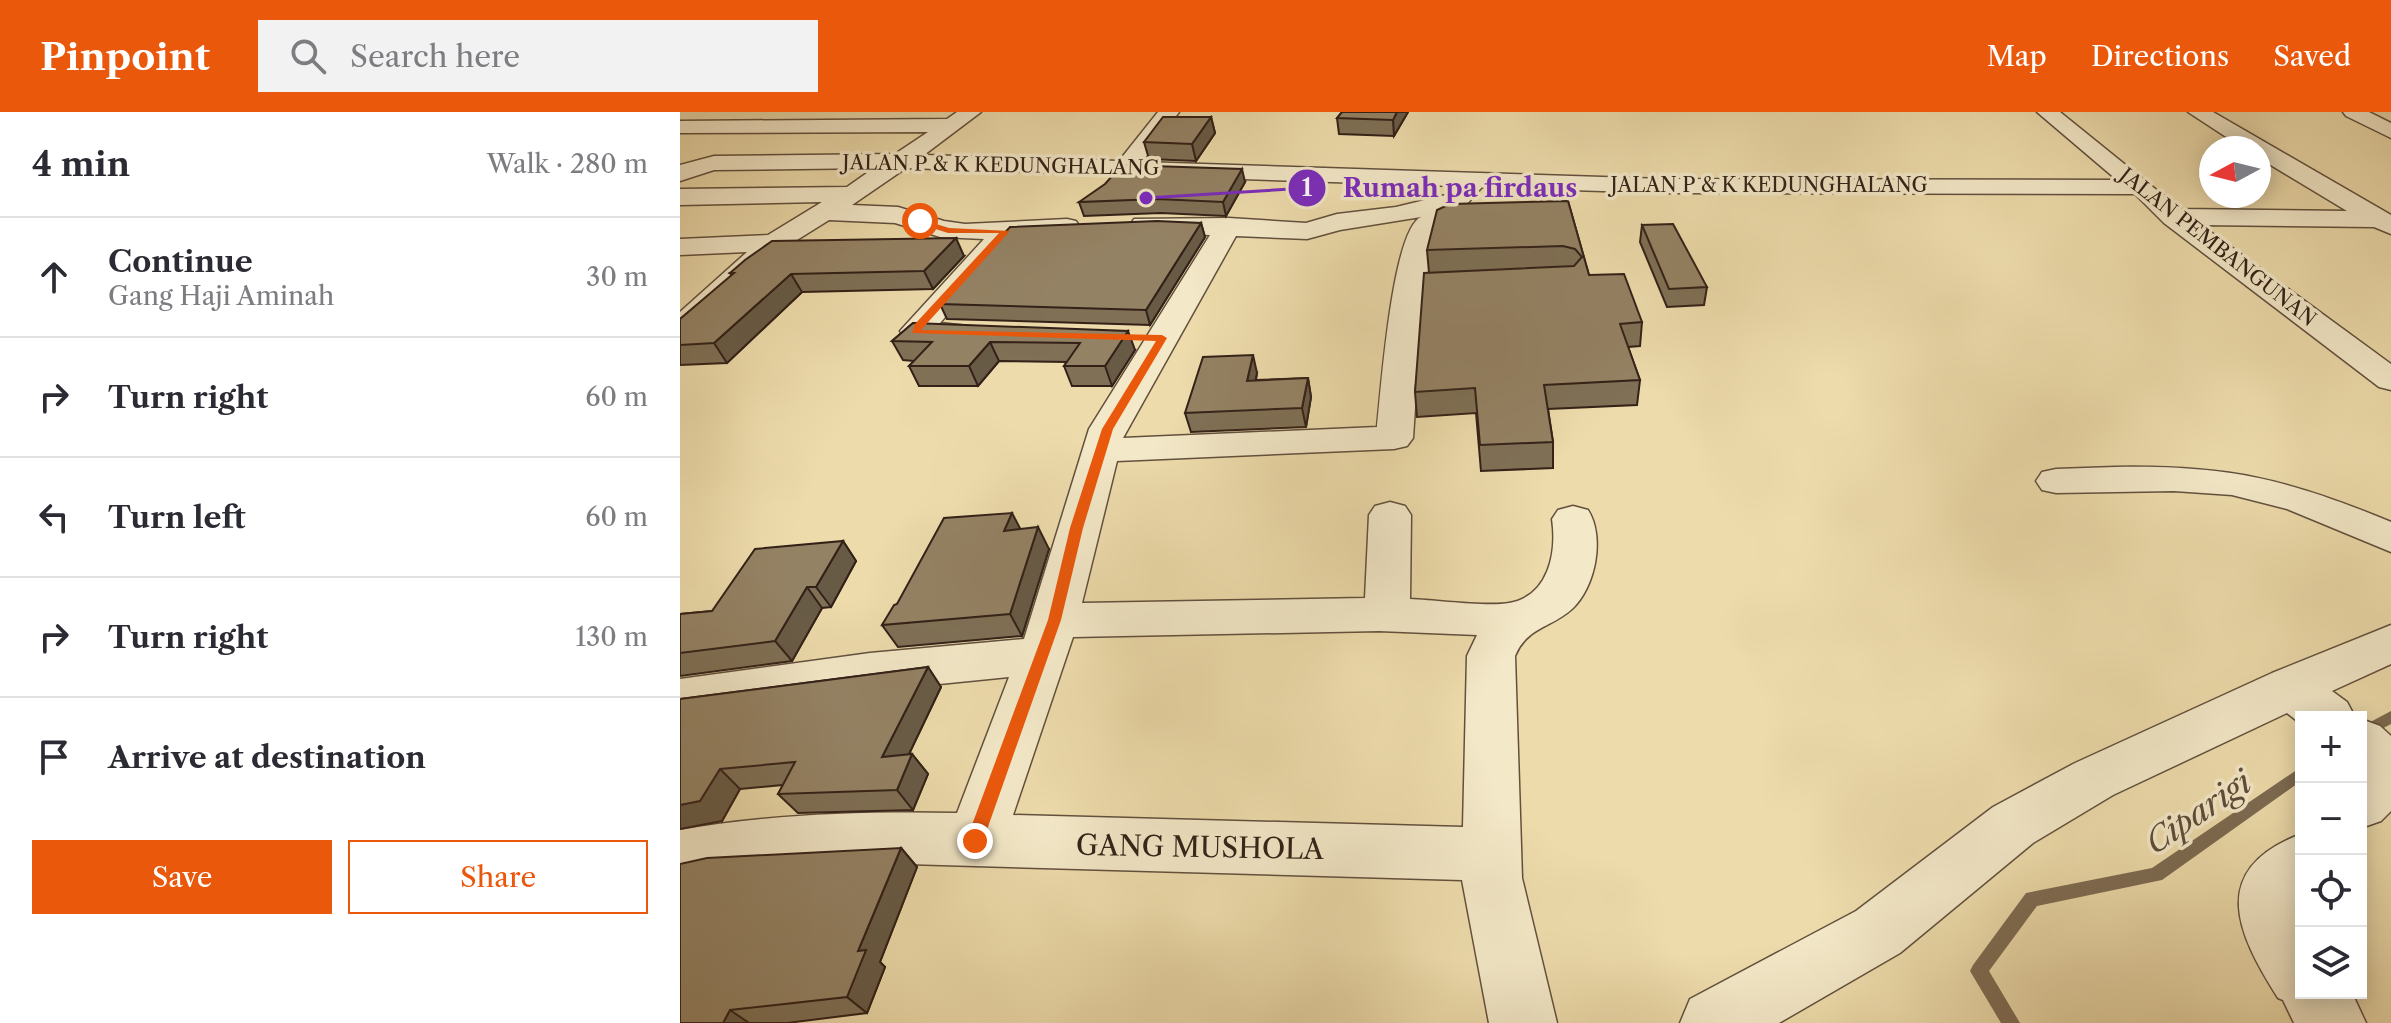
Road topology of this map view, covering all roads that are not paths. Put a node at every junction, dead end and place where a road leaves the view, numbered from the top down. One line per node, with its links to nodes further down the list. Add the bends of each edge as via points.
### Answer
1 (1169, 112): 9 (street)
2 (2047, 112): 11 (street, JALAN PEMBANGUNAN)
3 (2198, 112): 17 (street)
4 (2353, 112): 7 (street)
5 (962, 119): 6 (street); 8 (street)
6 (680, 127)
7 (2391, 131)
8 (898, 161): 9 (street, JALAN P & K KEDUNGHALANG); 10 (street, JALAN P & K KEDUNGHALANG, via 714,163); 13 (street)
9 (1126, 168): 12 (street, JALAN P & K KEDUNGHALANG)
10 (680, 174)
11 (2141, 187): 12 (street, JALAN P & K KEDUNGHALANG); 16 (street, JALAN PEMBANGUNAN)
12 (1466, 190): 20 (street, via 1396,215 1307,231); 30 (street, via 1441,217 1424,225 1425,284 1394,438)
13 (853, 194): 14 (street); 15 (street)
14 (680, 197)
15 (819, 212): 21 (street, via 898,215 948,230); 23 (street)
16 (2173, 217): 17 (street); 29 (street, JALAN PEMBANGUNAN)
17 (2387, 222)
18 (1119, 225): 20 (street)
19 (1091, 226): 21 (street)
20 (1229, 226): 30 (street, via 1147,338)
21 (1006, 231): 28 (street, via 916,331)
22 (827, 242): 23 (street)
23 (773, 243): 24 (street); 25 (street)
24 (680, 247)
25 (714, 296): 26 (street); 27 (street)
26 (680, 298)
27 (680, 329)
28 (988, 335)
29 (2391, 380)
30 (1102, 450): 37 (street)
31 (2056, 481): 34 (street, via 2177,479 2249,486 2290,496)
32 (1390, 515): 35 (street)
33 (1573, 519): 36 (street, via 1577,543 1566,582 1557,597)
34 (2391, 538)
35 (1387, 614): 36 (street); 37 (street)
36 (1519, 620): 44 (street, via 1503,629 1491,656)
37 (1049, 638): 39 (street, via 870,672); 43 (street)
38 (2391, 643): 40 (street)
39 (680, 699)
40 (2310, 703): 50 (street, via 2094,779 2013,825 1878,932)
41 (2379, 759): 42 (street)
42 (2367, 789)
43 (975, 841): 44 (street, GANG MUSHOLA); 45 (street, GANG MUSHOLA, via 907,838 729,848)
44 (1493, 854): 49 (street, via 1492,878)
45 (680, 857)
46 (2295, 866): 47 (street, via 2279,878 2267,902 2276,938)
47 (2295, 966)
48 (2317, 999): 51 (street)
49 (1523, 1023)
50 (1714, 1023)
51 (2332, 1023)

